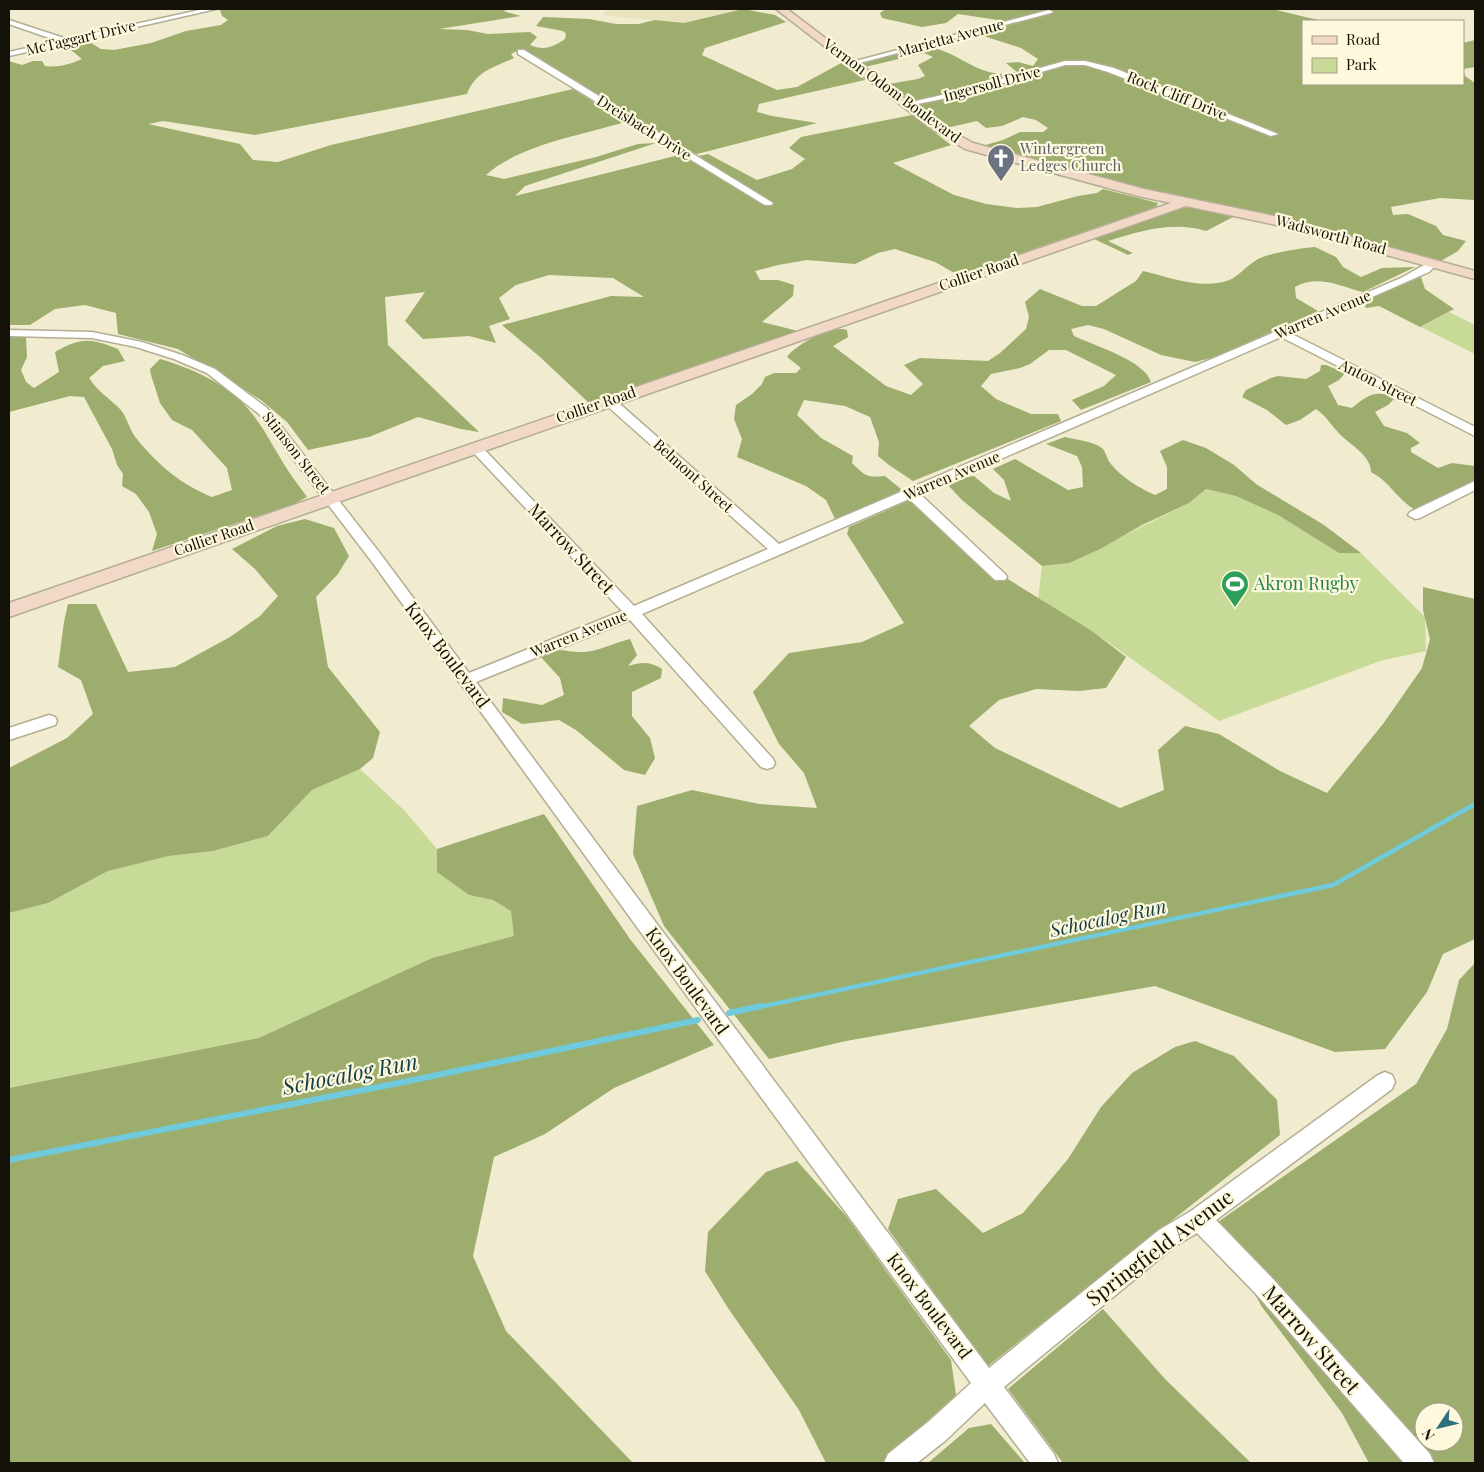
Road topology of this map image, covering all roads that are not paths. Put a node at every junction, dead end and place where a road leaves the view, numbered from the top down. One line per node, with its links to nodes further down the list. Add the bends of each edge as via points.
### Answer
1 (212, 9): 5 (street, McTaggart Drive)
2 (781, 9): 9 (street, Vernon Odom Boulevard)
3 (1049, 12): 9 (street, Marietta Avenue)
4 (9, 22): 5 (street)
5 (66, 41): 7 (street, McTaggart Drive)
6 (521, 52): 13 (street, Dreisbach Drive)
7 (9, 54)
8 (1078, 62): 10 (street, Ingersoll Drive); 11 (street, Rock Cliff Drive, via 1124,75)
9 (852, 63): 10 (street, Vernon Odom Boulevard)
10 (907, 104): 12 (street, Vernon Odom Boulevard, via 950,137 969,146 1086,179)
11 (1274, 134)
12 (1185, 202): 14 (street, Wadsworth Road, via 1274,220); 18 (street, Collier Road)
13 (768, 203)
14 (1433, 263): 15 (street, Wadsworth Road); 17 (street, Warren Avenue, via 1405,280)
15 (1475, 275)
16 (9, 333): 23 (street, Stimson Street, via 84,334 124,340 178,356 211,371 263,411)
17 (1281, 333): 19 (street, Anton Street); 22 (street, Warren Avenue)
18 (609, 400): 20 (street, Collier Road); 25 (street, Belmont Street)
19 (1475, 432)
20 (476, 447): 23 (street, Collier Road); 28 (street, Marrow Street)
21 (1475, 485): 24 (street)
22 (911, 493): 25 (street, Warren Avenue); 26 (street)
23 (331, 498): 27 (street, Collier Road); 29 (street, Knox Boulevard)
24 (1415, 515)
25 (777, 550): 28 (street, Warren Avenue)
26 (1000, 577)
27 (9, 610)
28 (632, 613): 29 (street, Warren Avenue); 32 (street, Marrow Street)
29 (466, 680): 35 (street, Knox Boulevard)
30 (49, 721): 31 (street)
31 (9, 734)
32 (767, 763)
33 (1385, 1082): 34 (street, Springfield Avenue)
34 (1199, 1219): 35 (street, Springfield Avenue, via 1167,1238); 38 (street, Marrow Street, via 1266,1286)
35 (987, 1385): 36 (street, Springfield Avenue); 37 (street, Knox Boulevard)
36 (897, 1463)
37 (1045, 1463)
38 (1421, 1463)

